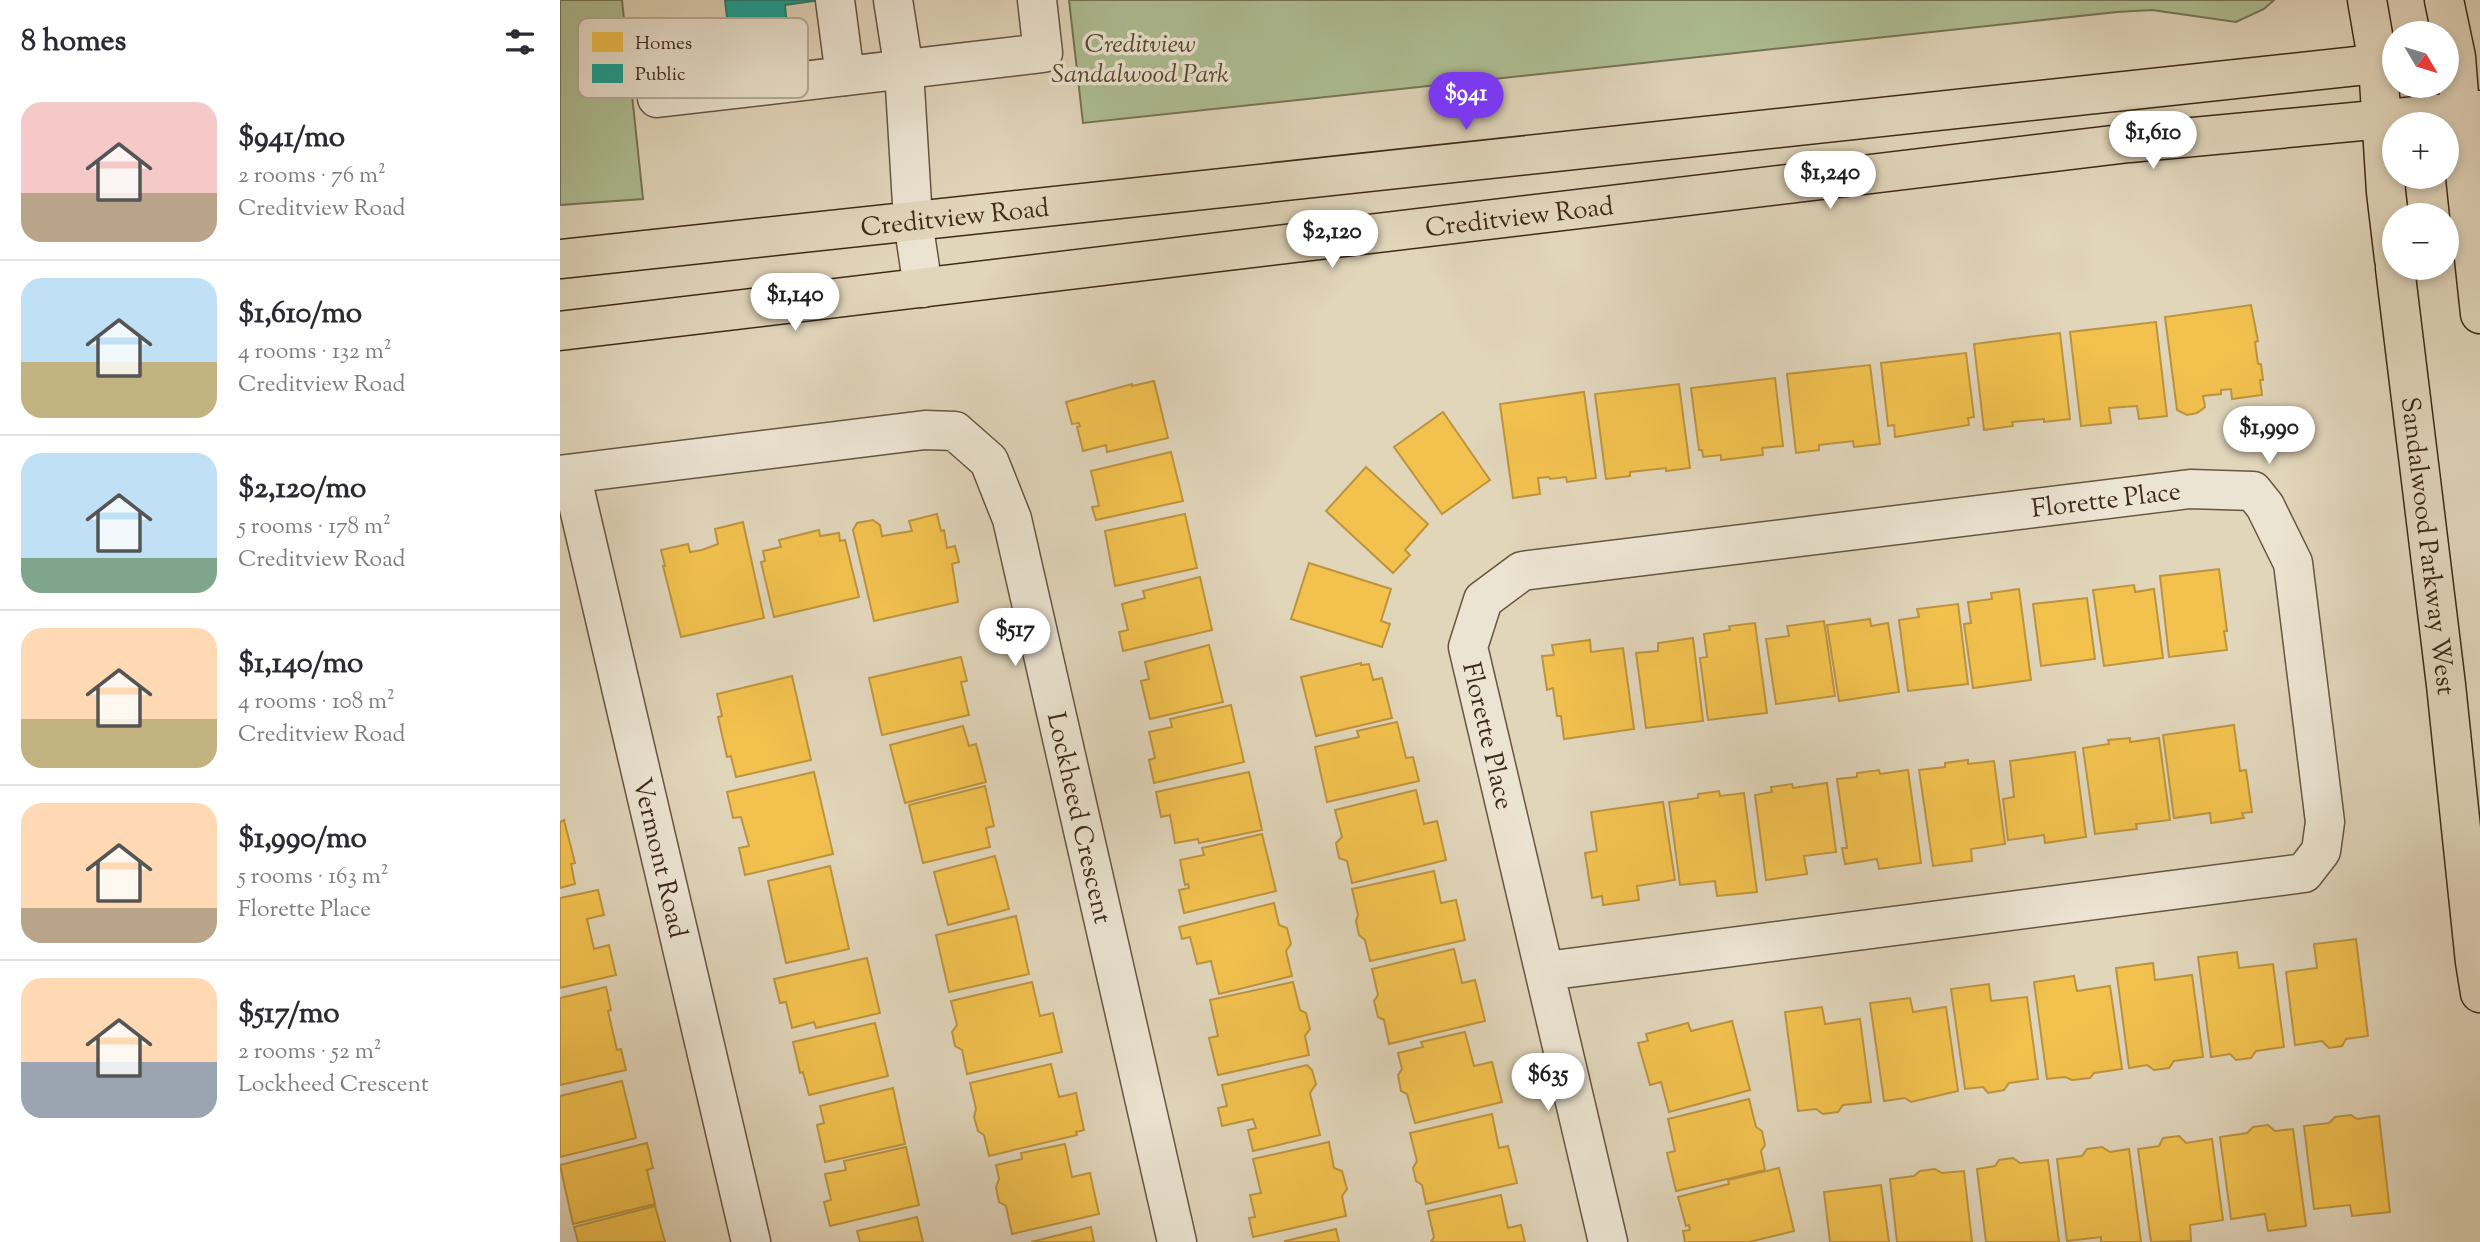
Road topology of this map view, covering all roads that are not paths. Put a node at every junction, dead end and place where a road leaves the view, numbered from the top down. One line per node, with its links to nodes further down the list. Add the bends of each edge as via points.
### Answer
1 (835, 0): 10 (street)
2 (869, 0): 10 (street)
3 (893, 0): 10 (street)
4 (1037, 0): 10 (street, via 1043,53)
5 (2367, 0): 7 (main road)
6 (2444, 0): 8 (main road)
7 (2382, 50)
8 (2461, 56): 13 (main road)
9 (2382, 63): 16 (main road, Creditview Road)
10 (875, 73): 11 (street); 16 (street)
11 (808, 81)
12 (2383, 98): 14 (main road)
13 (2470, 111): 14 (main road, Creditview Road); 20 (main road)
14 (2381, 119): 15 (main road); 19 (main road, Creditview Road, via 2129,143)
15 (2389, 203)
16 (913, 221): 17 (main road, Creditview Road); 19 (street)
17 (560, 259)
18 (2396, 280): 24 (main road, Sandalwood Parkway West)
19 (923, 288): 21 (main road, Creditview Road)
20 (2480, 314)
21 (560, 331)
22 (565, 474): 25 (street, Vermont Road); 26 (street, Lockheed Crescent, via 925,430 955,431 989,461 1012,519)
23 (1546, 971): 23 (street, Florette Place, via 2304,873 2321,851 2325,822 2293,563 2265,506 2253,491 2190,489 1522,571 1483,600 1468,647); 27 (street, Florette Place)
24 (2478, 974)
25 (751, 1242)
26 (1177, 1242)
27 (1608, 1242)

